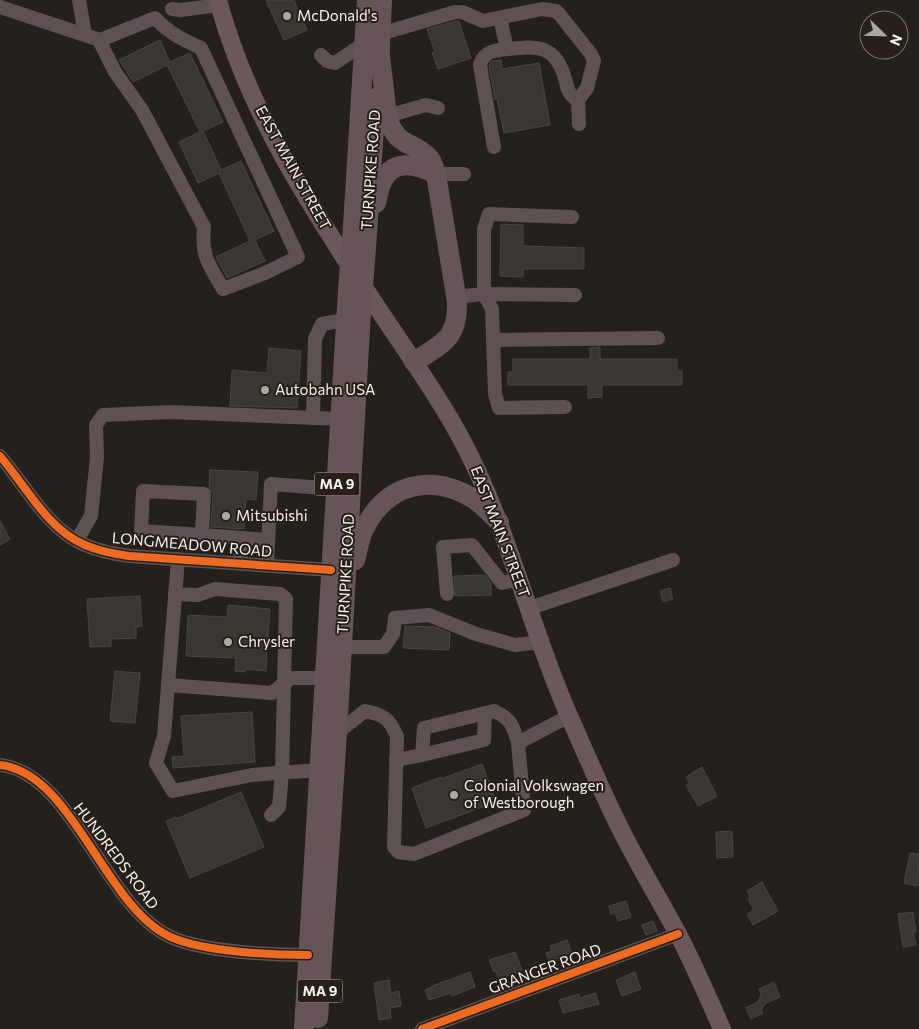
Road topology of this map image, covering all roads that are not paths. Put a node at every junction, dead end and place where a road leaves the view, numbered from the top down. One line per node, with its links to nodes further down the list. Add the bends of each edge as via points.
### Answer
1 (78, 0): 10 (street)
2 (355, 0): 11 (highway, via 359,27)
3 (367, 0): 11 (highway, TURNPIKE ROAD / MA 9)
4 (382, 0): 11 (highway, TURNPIKE ROAD / MA 9)
5 (219, 3): 6 (street, via 181,10); 31 (main road, EAST MAIN STREET, via 254,100 299,186)
6 (175, 4): 8 (street)
7 (0, 7): 10 (street)
8 (155, 18): 12 (street); 12 (street, via 177,37 201,48 298,257 223,289 204,255 204,227 142,110 115,72)
9 (500, 18): 11 (street, via 483,21 454,12); 13 (street); 16 (street, via 542,9 556,11 560,15 594,61 587,88)
10 (85, 34): 12 (street)
11 (369, 38): 14 (street, via 335,63 327,61); 15 (highway, TURNPIKE ROAD / MA 9); 24 (highway, TURNPIKE ROAD / MA 9)
12 (99, 40)
13 (507, 49): 16 (street, via 534,47 550,53 558,61 569,93); 20 (street, via 487,53 480,65)
14 (321, 54)
15 (380, 56): 18 (highway); 24 (highway, TURNPIKE ROAD / MA 9)
16 (578, 100): 19 (street)
17 (438, 108): 18 (street, via 426,105)
18 (387, 116): 21 (highway, via 395,135 431,160)
19 (579, 124)
20 (494, 147)
21 (436, 174): 22 (street); 24 (highway, via 408,164 388,173); 27 (highway)
22 (464, 174)
23 (572, 217): 25 (street, via 489,214 484,229)
24 (362, 236): 28 (highway, TURNPIKE ROAD / MA 9, bridge); 28 (highway, TURNPIKE ROAD / MA 9, bridge, via 348,290)
25 (484, 294): 26 (street); 27 (street); 30 (street, via 492,309)
26 (575, 294)
27 (456, 297): 31 (highway, via 458,319 454,330 439,346)
28 (354, 316): 33 (street, via 322,324 316,340); 34 (highway, TURNPIKE ROAD / MA 9); 48 (highway, TURNPIKE ROAD / MA 9)
29 (658, 338): 30 (street)
30 (494, 340): 32 (street, via 495,394 499,408)
31 (414, 362): 37 (main road, EAST MAIN STREET, via 457,430)
32 (565, 407)
33 (313, 418): 34 (street); 40 (street, via 170,412 103,415 96,425 97,457 91,516)
34 (340, 419): 36 (highway, TURNPIKE ROAD / MA 9)
35 (0, 456): 40 (street, LONGMEADOW ROAD, via 45,514)
36 (336, 489): 41 (street, via 271,484); 46 (highway, TURNPIKE ROAD / MA 9)
37 (500, 522): 47 (main road, EAST MAIN STREET); 48 (highway, via 475,500 458,491 427,483 406,488 385,501 364,529)
38 (202, 535): 38 (street, via 204,494 143,491 141,531); 39 (street)
39 (242, 538): 41 (street); 44 (street)
40 (76, 540): 42 (street, LONGMEADOW ROAD, via 106,553)
41 (268, 540): 45 (street)
42 (178, 559): 44 (street, LONGMEADOW ROAD); 49 (street)
43 (673, 560): 51 (street)
44 (240, 563): 45 (street, LONGMEADOW ROAD)
45 (267, 565): 46 (street, LONGMEADOW ROAD)
46 (331, 570): 54 (highway, TURNPIKE ROAD / MA 9)
47 (519, 579): 50 (street, via 502,583 472,545 443,547); 51 (main road, EAST MAIN STREET)
48 (345, 593): 53 (highway, TURNPIKE ROAD / MA 9)
49 (175, 594): 55 (street, via 198,595 215,589 280,594 286,599); 56 (street)
50 (447, 594)
51 (530, 608): 52 (main road, EAST MAIN STREET)
52 (541, 642): 53 (street, via 515,645 429,615 395,618 393,634 384,647); 58 (main road, EAST MAIN STREET)
53 (342, 647): 59 (highway, TURNPIKE ROAD / MA 9)
54 (325, 678): 55 (street, via 291,678); 64 (highway, TURNPIKE ROAD / MA 9)
55 (284, 684): 56 (street, via 272,693); 65 (street)
56 (168, 685): 65 (street, via 164,736 156,763 173,791)
57 (485, 714): 60 (street, via 494,711 507,718 514,726); 61 (street, via 484,740); 61 (street, via 424,728)
58 (569, 716): 60 (street); 67 (main road, EAST MAIN STREET, via 619,826)
59 (337, 733): 62 (street, via 365,711 384,716 397,736); 70 (highway, TURNPIKE ROAD / MA 9)
60 (518, 743): 62 (street, via 524,810 414,854 398,852 394,847)
61 (422, 756): 62 (street)
62 (396, 760)
63 (0, 766): 68 (street, HUNDREDS ROAD, via 30,776 48,791 134,909 151,926 172,938 195,945)
64 (320, 770): 65 (street); 68 (highway, TURNPIKE ROAD / MA 9)
65 (282, 772): 66 (street, via 279,807)
66 (270, 815)
67 (678, 934): 71 (street, GRANGER ROAD); 72 (main road, EAST MAIN STREET)
68 (308, 955): 69 (highway, TURNPIKE ROAD / MA 9)
69 (304, 1029)
70 (317, 1029)
71 (422, 1029)
72 (722, 1029)

